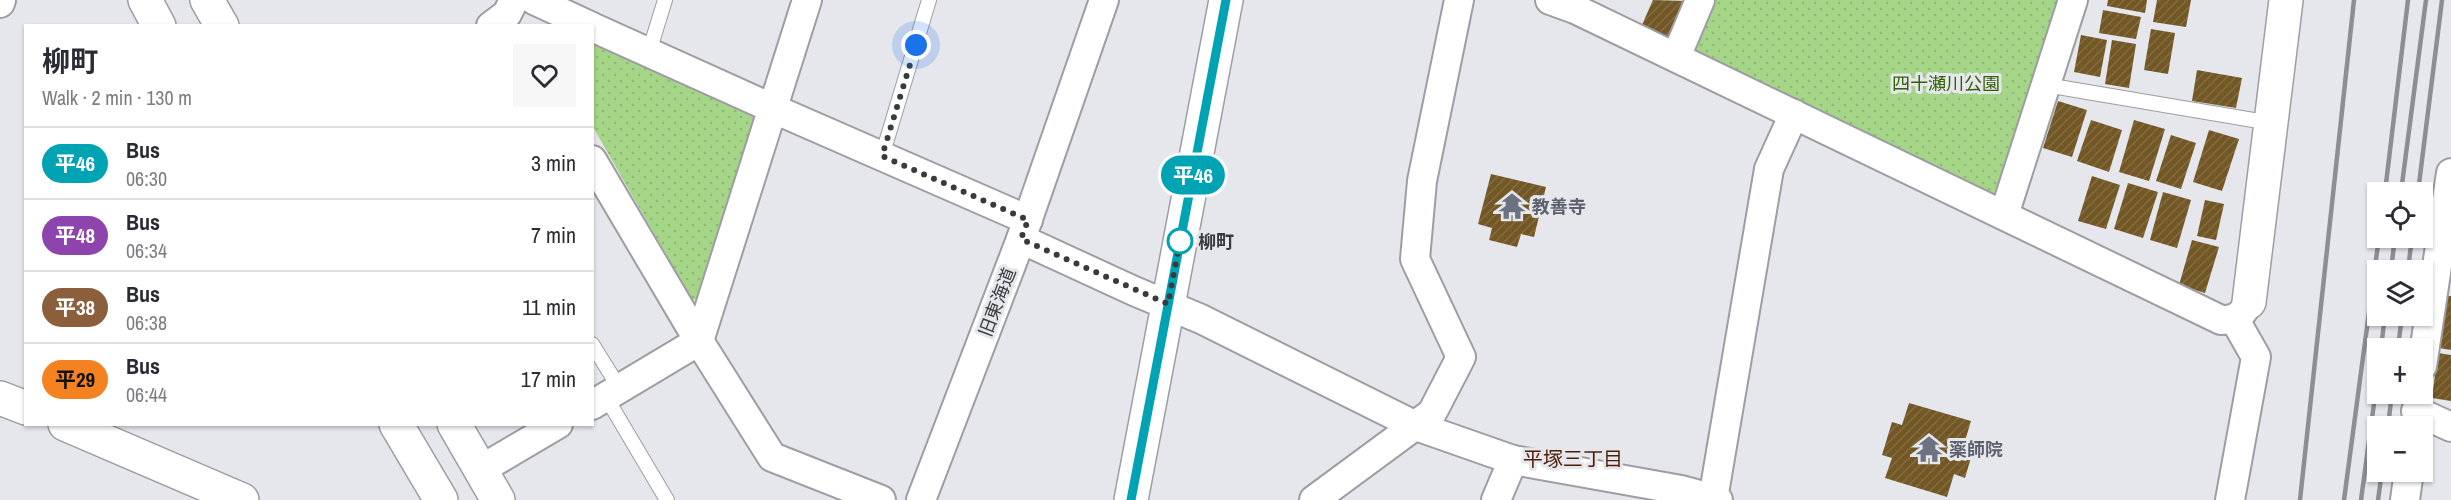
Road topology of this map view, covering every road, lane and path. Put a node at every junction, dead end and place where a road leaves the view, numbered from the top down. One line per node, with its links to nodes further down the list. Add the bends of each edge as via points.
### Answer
1 (145, 0): 14 (main road)
2 (207, 0): 15 (main road)
3 (534, 0): 16 (street)
4 (665, 0): 18 (lane)
5 (807, 0): 21 (street)
6 (929, 0): 24 (lane)
7 (1104, 0): 28 (street, 旧東海道)
8 (1226, 0): 29 (main road)
9 (1459, 0): 42 (street, via 1422,181 1415,259 1461,357 1432,413)
10 (1550, 0): 19 (street)
11 (1700, 0): 19 (street)
12 (2073, 0): 20 (street)
13 (2286, 0): 23 (main road)
14 (158, 24)
15 (221, 24)
16 (587, 24)
17 (594, 27): 18 (street)
18 (649, 52): 21 (street)
19 (1676, 57): 22 (street)
20 (2046, 86): 23 (lane); 27 (street)
21 (774, 109): 24 (street); 32 (street)
22 (1794, 114): 27 (street); 57 (street, via 1769,169)
23 (2271, 123): 30 (main road)
24 (882, 156): 28 (street)
25 (594, 166): 32 (street)
26 (2451, 173): 31 (street)
27 (2004, 214): 30 (street, via 2221,320)
28 (1024, 229): 29 (street); 53 (street, 旧東海道)
29 (1168, 304): 42 (street); 54 (main road)
30 (2242, 311): 58 (street, via 2256,357)
31 (2426, 338)
32 (699, 341): 34 (street); 52 (street, via 772,457)
33 (594, 352): 34 (lane)
34 (606, 397): 51 (lane)
35 (0, 398): 36 (main road)
36 (24, 407)
37 (2416, 410): 43 (street)
38 (75, 426): 44 (main road)
39 (397, 426): 49 (main road)
40 (455, 426): 46 (main road)
41 (555, 426): 46 (street)
42 (1416, 426): 45 (street); 55 (street)
43 (2451, 427)
44 (105, 432): 48 (main road)
45 (1513, 460): 56 (street); 57 (street, via 1681,490)
46 (480, 470): 50 (main road)
47 (2407, 482): 59 (street)
48 (242, 500)
49 (441, 500)
50 (498, 500)
51 (667, 500)
52 (881, 500)
53 (921, 500)
54 (1131, 500)
55 (1314, 500)
56 (1496, 500)
57 (1716, 500)
58 (2230, 500)
59 (2405, 500)

